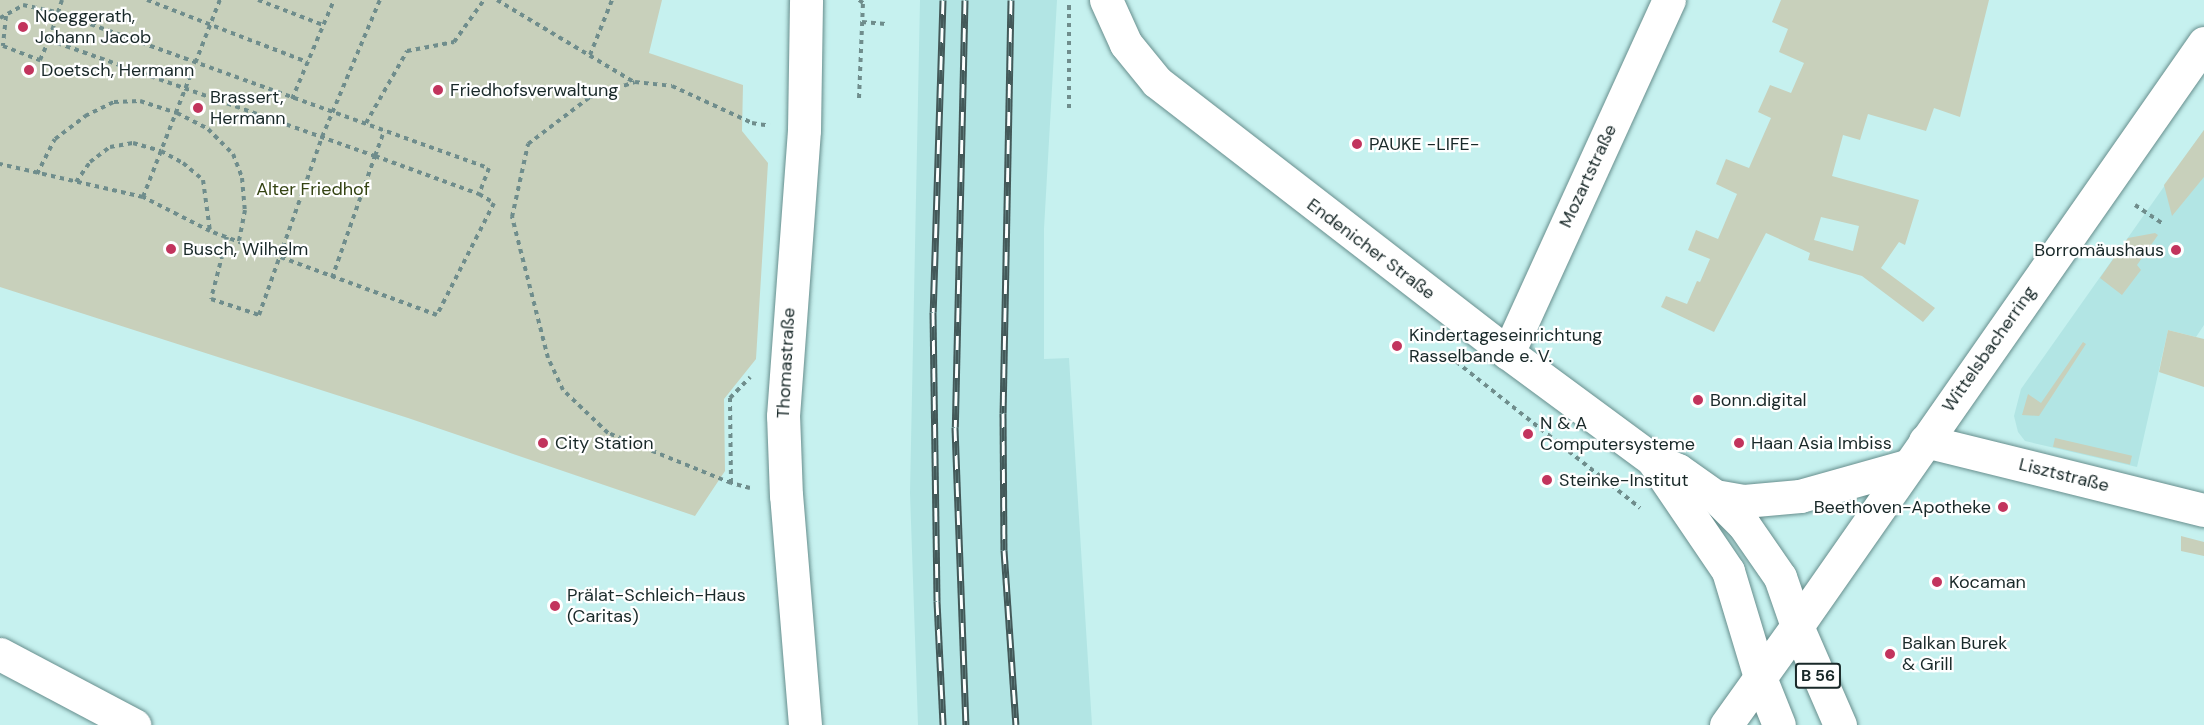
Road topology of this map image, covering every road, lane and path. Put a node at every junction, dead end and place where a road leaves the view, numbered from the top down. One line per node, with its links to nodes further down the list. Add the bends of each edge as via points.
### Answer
1 (62, 0): 15 (path)
2 (147, 0): 19 (path)
3 (219, 0): 19 (path)
4 (258, 0): 21 (path)
5 (334, 0): 21 (path)
6 (380, 0): 33 (path)
7 (484, 0): 34 (path, via 454,42 407,51)
8 (497, 0): 24 (path)
9 (612, 0): 24 (path)
10 (806, 0): 35 (street, Thomastraße)
11 (859, 0): 18 (path, via 863,3)
12 (1069, 0): 31 (path)
13 (1669, 0): 50 (street, Mozartstraße)
14 (1110, 9): 50 (street, Endenicher Straße, via 1126,44 1157,82)
15 (57, 12): 16 (path, via 23,5); 22 (path); 26 (path)
16 (6, 16): 17 (path); 22 (path, via 3,46 40,60)
17 (0, 18)
18 (862, 22): 20 (path); 29 (path)
19 (208, 23): 25 (path); 26 (path)
20 (886, 24)
21 (323, 26): 25 (path)
22 (49, 40): 28 (path)
23 (2204, 43): 52 (street, Wittelsbacherring)
24 (590, 55): 27 (path)
25 (307, 62): 30 (path)
26 (194, 64): 28 (path); 30 (path)
27 (635, 82): 35 (path, via 672,86 752,123); 54 (path, via 590,97 528,144 512,217 548,358 563,390 608,433)
28 (186, 86): 32 (path); 37 (path)
29 (859, 98)
30 (292, 99): 33 (path)
31 (1069, 109)
32 (177, 113): 38 (path); 41 (path, via 140,101 114,102 85,116 55,139); 47 (path, via 208,129 233,154 242,178 245,210)
33 (332, 113): 34 (path); 37 (path)
34 (366, 123): 36 (path)
35 (804, 130): 62 (street, Thomastraße, via 783,416)
36 (384, 132): 39 (path); 43 (path, via 489,168)
37 (322, 137): 39 (path); 48 (path)
38 (161, 151): 42 (path, via 133,143 110,147 90,162); 44 (path); 45 (path, via 203,180)
39 (375, 156): 43 (path); 49 (path)
40 (0, 164): 41 (path)
41 (37, 174): 42 (path)
42 (76, 182): 44 (path)
43 (479, 194): 49 (path, via 494,203 437,315)
44 (143, 197): 45 (path)
45 (210, 231): 46 (path)
46 (227, 237): 47 (path); 48 (path, via 211,299 259,315)
47 (239, 242): 48 (path)
48 (278, 256): 49 (path)
49 (332, 278)
50 (1508, 353): 53 (street, Endenicher Straße)
51 (1446, 354): 57 (path)
52 (1916, 453): 55 (street, via 1800,496 1744,501); 56 (street, Lisztstraße); 58 (street, Wittelsbacherring)
53 (1652, 459): 55 (street, Endenicher Straße, via 1678,470); 60 (street, Endenicher Straße, via 1728,571)
54 (731, 483)
55 (1715, 496): 58 (street, Endenicher Straße, via 1744,525 1780,577)
56 (2204, 510)
57 (1648, 514)
58 (1797, 626): 60 (street, B 56); 65 (street, Endenicher Straße / B 56)
59 (0, 654): 61 (street)
60 (1761, 680): 63 (street, B 56); 64 (street, Endenicher Straße)
61 (134, 725)
62 (805, 725)
63 (1726, 725)
64 (1779, 725)
65 (1840, 725)

